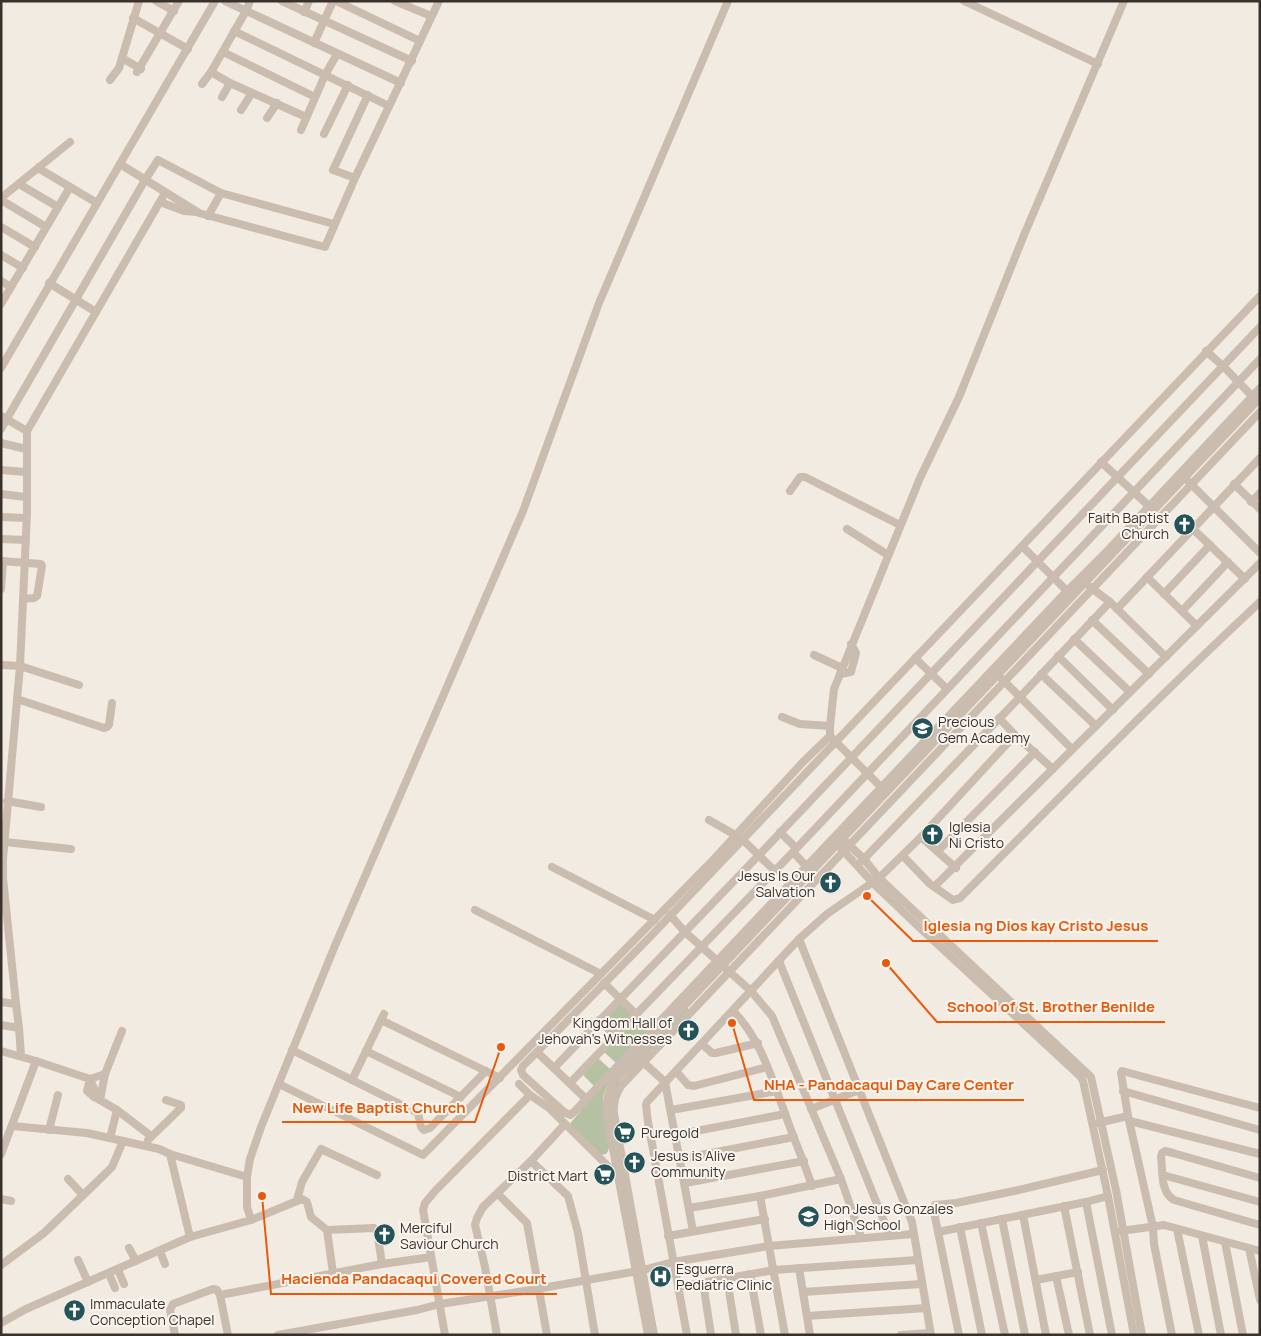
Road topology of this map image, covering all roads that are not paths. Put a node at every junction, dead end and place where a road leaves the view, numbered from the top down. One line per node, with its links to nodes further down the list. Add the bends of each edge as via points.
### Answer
1 (139, 1): 19 (street)
2 (179, 1): 15 (street)
3 (215, 1): 25 (street)
4 (225, 1): 16 (street)
5 (250, 1): 16 (street)
6 (282, 1): 17 (street)
7 (309, 1): 17 (street)
8 (335, 1): 20 (street); 23 (street)
9 (395, 1): 18 (street)
10 (439, 1): 18 (street)
11 (728, 1): 221 (street, via 599,303 523,511)
12 (964, 1): 30 (street)
13 (1124, 1): 30 (street)
14 (160, 2): 15 (street)
15 (174, 11): 22 (street)
16 (246, 11): 21 (street); 24 (street)
17 (304, 12): 20 (street)
18 (431, 16): 23 (street)
19 (133, 18): 22 (street); 28 (street)
20 (325, 22): 24 (street); 29 (street)
21 (234, 31): 26 (street); 32 (street)
22 (161, 33): 25 (street); 28 (street, via 139,70)
23 (420, 41): 29 (street)
24 (314, 43): 27 (street)
25 (188, 49): 50 (street)
26 (223, 52): 31 (street); 41 (street)
27 (337, 54): 32 (street); 35 (street)
28 (122, 58): 33 (street, via 118,71)
29 (412, 60): 35 (street)
30 (1098, 64): 110 (street, via 959,397)
31 (211, 72): 34 (street); 36 (street)
32 (325, 75): 37 (street); 41 (street)
33 (110, 80)
34 (230, 83): 38 (street); 40 (street)
35 (401, 83): 43 (street)
36 (202, 84)
37 (348, 85): 39 (street); 48 (street)
38 (252, 93): 42 (street); 44 (street)
39 (368, 95): 43 (street); 52 (street, via 333,170)
40 (222, 97)
41 (315, 97): 45 (street)
42 (277, 103): 45 (street); 46 (street)
43 (389, 106): 52 (street)
44 (241, 110)
45 (306, 117): 47 (street)
46 (267, 118)
47 (301, 130)
48 (324, 134)
49 (70, 142): 51 (street)
50 (120, 164): 53 (street); 59 (street)
51 (38, 168): 54 (street); 55 (street)
52 (355, 178): 64 (street)
53 (145, 180): 56 (street); 57 (street, via 158,160); 74 (street)
54 (19, 184): 58 (street); 61 (street)
55 (70, 187): 59 (street); 61 (street)
56 (165, 193): 60 (street); 62 (street)
57 (221, 193): 63 (street); 64 (street)
58 (1, 199): 66 (street)
59 (97, 202): 71 (street)
60 (160, 202): 62 (street, via 184,211); 76 (street)
61 (58, 207): 66 (street)
62 (199, 212): 63 (street)
63 (208, 216): 64 (street, via 325,247)
64 (334, 224)
65 (1, 227): 67 (street)
66 (46, 227): 67 (street)
67 (35, 247): 69 (street)
68 (1, 255): 69 (street)
69 (23, 268): 72 (street)
70 (1, 281): 72 (street)
71 (50, 283): 74 (street); 80 (street)
72 (11, 287): 75 (street)
73 (1260, 296): 78 (street)
74 (76, 299): 76 (street); 86 (street)
75 (1, 304)
76 (96, 312): 88 (street)
77 (1260, 327): 81 (street)
78 (1206, 352): 81 (street); 92 (street)
79 (1260, 359): 82 (street)
80 (2, 364)
81 (1223, 366): 82 (street); 95 (street)
82 (1238, 380): 84 (street); 100 (street)
83 (1260, 388): 84 (street)
84 (1256, 397): 96 (street); 105 (street)
85 (1260, 412): 97 (street)
86 (4, 418): 87 (street); 88 (street)
87 (1, 429)
88 (27, 431): 90 (street)
89 (1, 443): 90 (street)
90 (26, 449): 94 (street)
91 (1260, 458): 98 (street)
92 (1101, 462): 95 (street); 116 (street)
93 (1, 470): 94 (street)
94 (26, 472): 103 (street)
95 (1119, 477): 100 (street); 119 (street)
96 (1183, 478): 97 (street); 127 (street)
97 (1191, 484): 106 (street); 129 (street)
98 (1234, 484): 104 (street); 106 (street)
99 (790, 491): 110 (street, via 800,477 805,477)
100 (1134, 491): 105 (street); 124 (street)
101 (1260, 493): 104 (street)
102 (1, 494): 103 (street)
103 (26, 497): 109 (street)
104 (1252, 502): 107 (street)
105 (1149, 506): 130 (street)
106 (1213, 507): 111 (street); 117 (street)
107 (1260, 510)
108 (1, 517): 109 (street)
109 (26, 518): 114 (street)
110 (900, 525): 118 (street)
111 (1192, 528): 115 (street); 125 (street)
112 (847, 530): 118 (street)
113 (1, 539): 114 (street)
114 (26, 540): 121 (street)
115 (1210, 545): 122 (street); 131 (street)
116 (1022, 546): 119 (street); 143 (street)
117 (1260, 553)
118 (888, 555): 146 (street, via 851,644 856,653 851,672)
119 (1037, 560): 124 (street); 147 (street)
120 (2, 561): 121 (street); 128 (street)
121 (25, 562): 132 (street); 132 (street, via 39,562 42,566 36,596)
122 (1228, 562): 126 (street); 136 (street)
123 (1260, 563): 126 (street)
124 (1054, 576): 130 (street); 153 (street)
125 (1147, 577): 131 (street); 135 (street)
126 (1245, 579): 138 (street)
127 (1085, 583): 129 (street); 130 (street)
128 (1, 589)
129 (1093, 589): 133 (street); 151 (street)
130 (1070, 593): 150 (street); 171 (street)
131 (1164, 594): 136 (street)
132 (23, 599): 145 (street)
133 (1110, 602): 135 (street); 137 (street)
134 (1260, 602): 192 (street, via 1097,759 960,898 951,900)
135 (1117, 609): 142 (street)
136 (1182, 610): 138 (street)
137 (1092, 620): 139 (street); 149 (street)
138 (1197, 626): 142 (street)
139 (1074, 639): 141 (street); 154 (street)
140 (814, 655): 146 (street)
141 (1058, 656): 148 (street); 158 (street)
142 (1166, 657): 149 (street)
143 (915, 658): 147 (street); 164 (street)
144 (1, 665): 145 (street)
145 (20, 666): 152 (street); 156 (street)
146 (841, 671): 161 (street, via 833,693)
147 (930, 673): 153 (street); 167 (street)
148 (1041, 674): 155 (street); 162 (street)
149 (1149, 674): 154 (street)
150 (997, 676): 151 (street); 178 (street)
151 (1004, 681): 155 (street); 180 (street)
152 (79, 685)
153 (946, 688): 169 (street)
154 (1130, 692): 158 (street)
155 (1020, 698): 160 (street); 165 (street)
156 (17, 699): 157 (street, via 104,728 109,725); 170 (street)
157 (112, 702)
158 (1112, 710): 162 (street)
159 (782, 717): 161 (street, via 800,724)
160 (999, 718): 163 (street); 186 (street)
161 (830, 726): 164 (street)
162 (1096, 726): 165 (street)
163 (1014, 735): 166 (street); 177 (street)
164 (833, 739): 167 (street); 176 (street)
165 (1072, 749): 168 (street)
166 (1035, 752): 168 (street); 183 (street)
167 (850, 757): 169 (street); 175 (street)
168 (1053, 769): 189 (street)
169 (867, 772): 171 (street); 182 (street)
170 (5, 783): 172 (street)
171 (882, 788): 187 (street)
172 (7, 801): 173 (street); 179 (street)
173 (41, 807)
174 (709, 820): 176 (street)
175 (780, 832): 182 (street); 184 (street)
176 (740, 837): 184 (street); 195 (street); 196 (street)
177 (921, 837): 183 (street); 185 (street)
178 (840, 841): 180 (street); 204 (street)
179 (5, 842): 181 (street); 193 (street)
180 (846, 848): 186 (street); 205 (street)
181 (71, 850)
182 (795, 850): 187 (street); 190 (street)
183 (938, 851): 189 (street)
184 (759, 855): 190 (street); 198 (street)
185 (902, 856): 191 (street); 192 (street)
186 (861, 862): 191 (street)
187 (806, 866): 204 (street)
188 (552, 867): 196 (street)
189 (956, 868): 192 (street)
190 (774, 870): 200 (street)
191 (876, 881): 199 (street, via 827,914); 257 (street, via 1080,1076)
192 (936, 886)
193 (4, 907): 197 (street)
194 (475, 910): 206 (street)
195 (670, 915): 198 (street); 207 (street)
196 (655, 920): 206 (street)
197 (5, 932): 202 (street)
198 (685, 932): 200 (street); 209 (street)
199 (799, 939): 203 (street); 240 (street)
200 (703, 946): 204 (street); 213 (street)
201 (1, 955): 202 (street)
202 (11, 956): 211 (street)
203 (779, 961): 208 (street); 248 (street)
204 (720, 962): 205 (street); 247 (street); 268 (street, via 609,1089 607,1117)
205 (730, 971): 208 (street); 227 (street)
206 (601, 974): 233 (street)
207 (604, 983): 209 (street); 224 (street)
208 (751, 991): 212 (street); 251 (street, via 772,1016)
209 (621, 999): 213 (street); 214 (street)
210 (1, 1002): 211 (street)
211 (16, 1004): 216 (street)
212 (733, 1011): 219 (street); 220 (street)
213 (636, 1014): 218 (street)
214 (599, 1020): 218 (street); 229 (street)
215 (1, 1025): 216 (street)
216 (20, 1028): 225 (street)
217 (122, 1031): 232 (street)
218 (616, 1036): 237 (street)
219 (758, 1043): 220 (street, via 716,1053); 228 (street)
220 (702, 1044): 231 (street)
221 (292, 1050): 235 (street); 238 (street)
222 (1, 1051): 225 (street)
223 (366, 1051): 230 (street, via 383,1017); 235 (street); 245 (street)
224 (537, 1052): 229 (street); 255 (street, via 521,1070)
225 (20, 1056): 226 (street)
226 (36, 1061): 234 (street); 259 (street)
227 (643, 1062): 236 (street); 268 (street, via 616,1094)
228 (767, 1067): 231 (street, via 694,1086 688,1085); 241 (street)
229 (554, 1068): 237 (street)
230 (486, 1071): 233 (street); 245 (street)
231 (676, 1071): 236 (street)
232 (105, 1074): 234 (street); 246 (street)
233 (500, 1078): 238 (street, via 423,1156)
234 (90, 1079): 246 (street, via 87,1091)
235 (352, 1080): 245 (street, via 418,1113 424,1130 430,1128)
236 (665, 1082): 253 (street); 315 (street, via 646,1105)
237 (570, 1083): 247 (street)
238 (279, 1084): 280 (street, via 261,1127)
239 (519, 1084): 244 (street)
240 (859, 1090): 248 (street); 314 (street, via 908,1209)
241 (777, 1091): 253 (street); 254 (street)
242 (1123, 1092): 250 (street, via 1122,1071); 256 (street); 261 (street)
243 (58, 1095): 260 (street)
244 (530, 1095): 255 (street); 326 (street, via 425,1203 423,1210)
245 (461, 1097)
246 (97, 1098): 252 (street)
247 (585, 1098): 255 (street, via 572,1114)
248 (835, 1099): 251 (street); 316 (street)
249 (166, 1100): 263 (street, via 181,1105 181,1108)
250 (1260, 1108)
251 (811, 1109): 283 (street)
252 (117, 1110): 263 (street); 265 (street)
253 (671, 1110): 262 (street)
254 (785, 1114): 262 (street); 264 (street)
255 (561, 1115): 258 (street)
256 (1129, 1118): 257 (street); 271 (street); 307 (street)
257 (1098, 1123): 276 (street); 310 (street)
258 (565, 1124): 273 (street); 274 (street)
259 (12, 1126): 260 (street); 269 (street)
260 (49, 1130): 265 (street)
261 (1260, 1130)
262 (675, 1135): 272 (street)
263 (151, 1136): 267 (street)
264 (794, 1137): 272 (street); 275 (street)
265 (110, 1138): 266 (street)
266 (123, 1142): 267 (street); 290 (street, via 112,1167)
267 (143, 1145): 270 (street)
268 (617, 1150): 273 (street); 278 (street); 288 (street)
269 (1, 1154)
270 (170, 1154): 280 (street); 286 (street)
271 (1260, 1154)
272 (680, 1159): 284 (street)
273 (602, 1160): 278 (street)
274 (531, 1161): 289 (street); 344 (street, via 568,1196)
275 (804, 1161): 284 (street); 285 (street)
276 (1103, 1170): 292 (street); 312 (street, via 956,1203 937,1204 934,1212)
277 (377, 1175): 294 (street, via 321,1149 302,1182)
278 (617, 1175): 288 (street)
279 (1164, 1175): 282 (street, via 1161,1157 1165,1151); 297 (street); 305 (street, via 1166,1193 1174,1200)
280 (247, 1177): 303 (street, via 247,1207)
281 (68, 1178): 290 (street)
282 (1260, 1178)
283 (841, 1179): 285 (street); 318 (street)
284 (685, 1183): 299 (street)
285 (812, 1186): 291 (street)
286 (179, 1188): 287 (street); 319 (street)
287 (170, 1191)
288 (625, 1193): 336 (street)
289 (498, 1194): 352 (street, via 527,1223); 355 (street, via 483,1207 475,1225)
290 (83, 1195): 333 (street, via 44,1234)
291 (760, 1196): 299 (street); 301 (street)
292 (1108, 1196): 296 (street); 313 (street)
293 (1, 1199): 295 (street)
294 (297, 1200): 303 (street); 309 (street, via 305,1200 311,1217)
295 (11, 1201)
296 (1086, 1202): 298 (street); 385 (street)
297 (1260, 1202)
298 (1064, 1206): 300 (street); 338 (street)
299 (689, 1208): 311 (street)
300 (1022, 1215): 302 (street); 345 (street)
301 (764, 1219): 311 (street); 321 (street)
302 (1002, 1219): 304 (street); 381 (street)
303 (251, 1220): 319 (street)
304 (981, 1223): 306 (street); 380 (street)
305 (1260, 1225)
306 (960, 1227): 312 (street); 379 (street)
307 (1153, 1227): 308 (street, via 1164,1225); 310 (street); 388 (street)
308 (1177, 1229): 317 (street); 389 (street)
309 (327, 1230): 332 (street, via 374,1228); 339 (street)
310 (1124, 1230): 313 (street); 387 (street)
311 (693, 1232): 315 (street)
312 (938, 1232): 378 (street)
313 (1114, 1232): 386 (street)
314 (913, 1234): 316 (street); 328 (street)
315 (668, 1236): 330 (street)
316 (890, 1236): 318 (street)
317 (1202, 1236): 320 (street); 390 (street)
318 (861, 1237): 321 (street)
319 (190, 1238): 324 (street)
320 (1225, 1242): 323 (street); 391 (street)
321 (769, 1246): 330 (street); 337 (street)
322 (129, 1248): 329 (street)
323 (1249, 1248): 325 (street); 356 (street)
324 (160, 1251): 329 (street); 331 (street)
325 (1260, 1251)
326 (431, 1256): 332 (street); 357 (street)
327 (78, 1260): 346 (street)
328 (917, 1260): 334 (street); 349 (street)
329 (136, 1261): 335 (street)
330 (673, 1262): 336 (street); 350 (street)
331 (165, 1264)
332 (382, 1264): 339 (street)
333 (1, 1266)
334 (799, 1268): 337 (street); 353 (street)
335 (118, 1270): 340 (street); 348 (street)
336 (639, 1270): 344 (street); 369 (street); 370 (street)
337 (774, 1270): 341 (street); 375 (street)
338 (1078, 1272): 342 (street); 384 (street)
339 (333, 1273): 354 (street)
340 (109, 1274): 346 (street); 351 (street)
341 (750, 1274): 343 (street); 374 (street)
342 (1056, 1276): 345 (street); 383 (street)
343 (727, 1278): 347 (street); 373 (street)
344 (586, 1279): 352 (street); 368 (street)
345 (1036, 1280): 382 (street)
346 (88, 1282): 360 (street)
347 (703, 1282): 350 (street); 372 (street)
348 (124, 1284)
349 (921, 1284): 353 (street); 358 (street)
350 (678, 1287): 371 (street)
351 (115, 1288)
352 (538, 1289): 355 (street); 367 (street)
353 (803, 1292): 359 (street)
354 (220, 1295): 362 (street, via 213,1289 173,1304 170,1310); 363 (street)
355 (490, 1296): 357 (street); 366 (street)
356 (1260, 1300)
357 (440, 1304): 364 (street); 365 (street)
358 (926, 1308): 359 (street); 361 (street)
359 (807, 1316): 376 (street)
360 (1, 1322)
361 (930, 1334): 377 (street)
362 (175, 1335)
363 (228, 1335)
364 (278, 1335)
365 (445, 1335)
366 (497, 1335)
367 (546, 1335)
368 (595, 1335)
369 (648, 1335)
370 (654, 1335)
371 (687, 1335)
372 (712, 1335)
373 (736, 1335)
374 (761, 1335)
375 (785, 1335)
376 (810, 1335)
377 (901, 1335)
378 (959, 1335)
379 (982, 1335)
380 (1004, 1335)
381 (1025, 1335)
382 (1046, 1335)
383 (1069, 1335)
384 (1090, 1335)
385 (1112, 1335)
386 (1134, 1335)
387 (1142, 1335)
388 (1172, 1335)
389 (1199, 1335)
390 (1221, 1335)
391 (1243, 1335)

